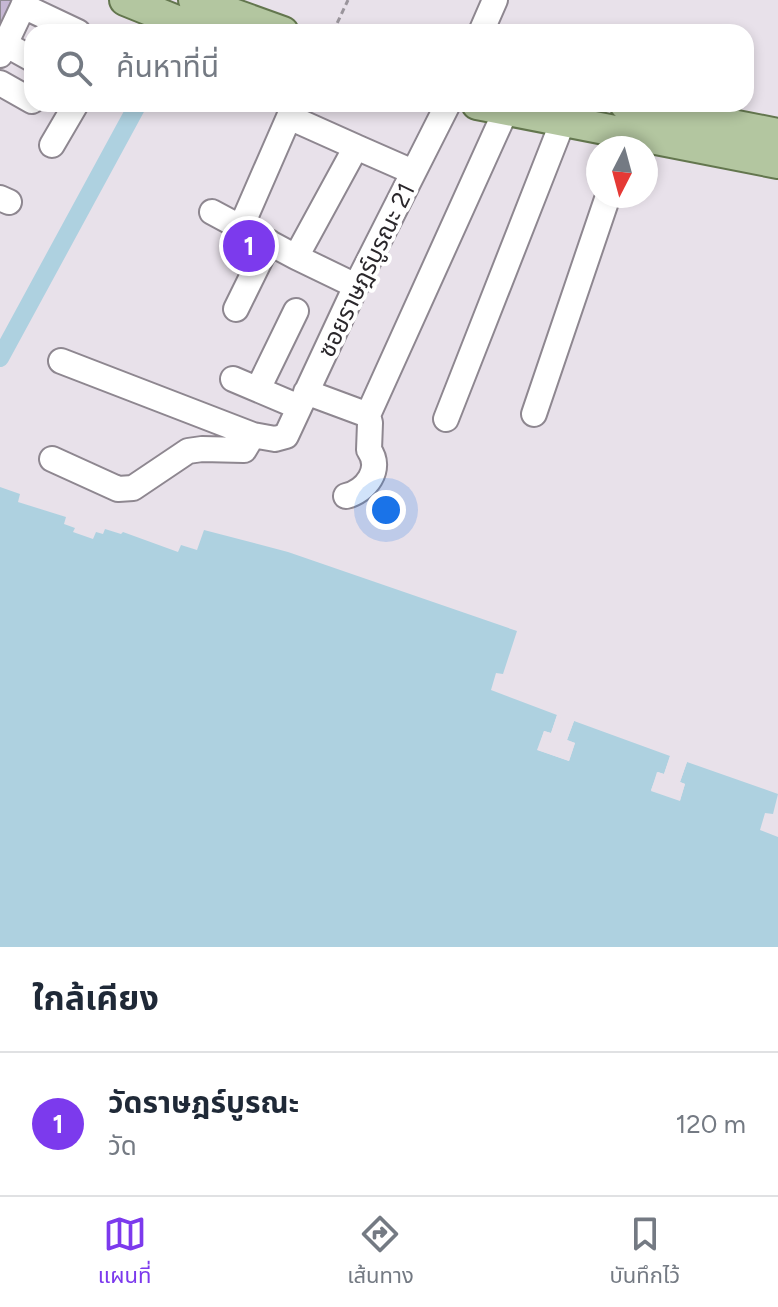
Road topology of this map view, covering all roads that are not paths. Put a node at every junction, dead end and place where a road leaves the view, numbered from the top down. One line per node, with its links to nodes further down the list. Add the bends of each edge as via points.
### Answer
1 (194, 0): 7 (main road)
2 (495, 0): 8 (street)
3 (126, 1): 6 (main road)
4 (24, 3): 5 (street); 9 (street)
5 (63, 24)
6 (184, 24)
7 (258, 24)
8 (484, 24)
9 (3, 50): 10 (street)
10 (24, 57)
11 (0, 83): 12 (street)
12 (24, 96)
13 (72, 112): 22 (street)
14 (444, 112): 25 (street, ซอยราษฎร์บูรณะ 21)
15 (489, 112): 39 (street)
16 (517, 112): 19 (main road)
17 (681, 112): 20 (main road)
18 (697, 112): 21 (main road)
19 (563, 121): 20 (main road); 40 (street)
20 (629, 123): 24 (main road)
21 (778, 134)
22 (52, 145)
23 (356, 147): 25 (street); 28 (street, via 289,117); 30 (street)
24 (778, 163)
25 (413, 172): 31 (street, ซอยราษฎร์บูรณะ 21)
26 (604, 208): 38 (street)
27 (212, 212): 28 (street)
28 (241, 227): 29 (street)
29 (269, 242): 30 (street); 32 (street)
30 (296, 257): 31 (street)
31 (356, 286): 37 (street, ซอยราษฎร์บูรณะ 21)
32 (236, 309)
33 (296, 311): 36 (street)
34 (61, 361): 41 (street)
35 (233, 379): 36 (street)
36 (258, 389): 37 (street)
37 (303, 400): 39 (street); 41 (street, ซอยราษฎร์บูรณะ 21, via 286,436)
38 (534, 414)
39 (368, 415): 43 (street, via 375,465 368,483)
40 (446, 419)
41 (253, 435): 42 (street, via 244,450 188,451 133,488 118,489)
42 (52, 459)
43 (346, 496)

